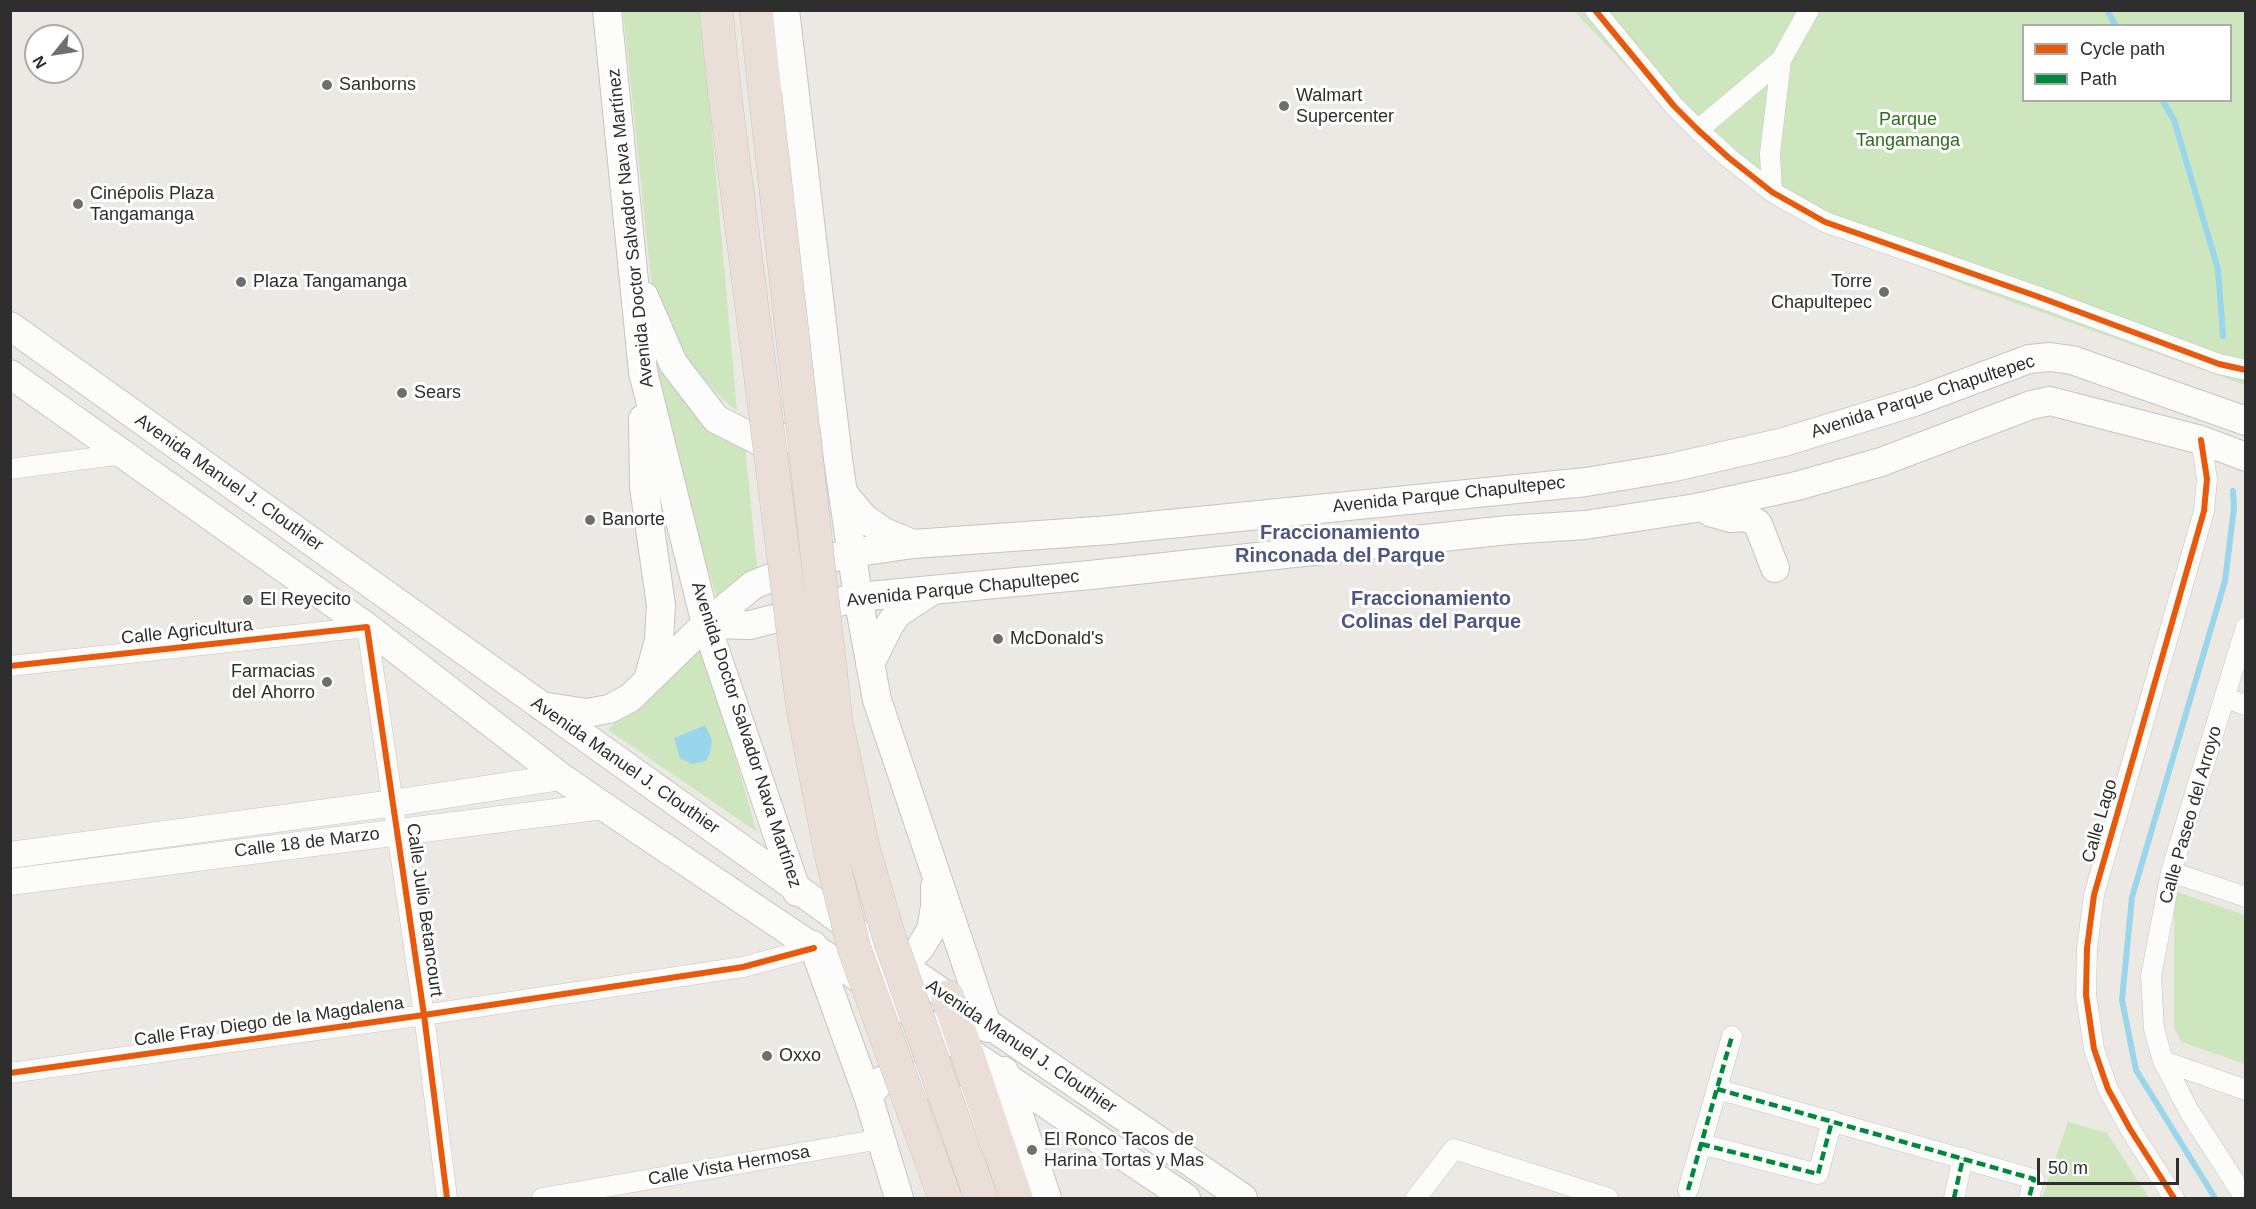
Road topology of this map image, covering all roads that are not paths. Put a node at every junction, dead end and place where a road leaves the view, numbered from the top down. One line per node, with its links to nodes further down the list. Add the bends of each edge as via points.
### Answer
1 (607, 10): 10 (main road, Avenida Doctor Salvador Nava Martínez)
2 (717, 10): 73 (highway, bridge, via 802,697 829,843 855,948)
3 (756, 10): 74 (highway, bridge, via 836,721 864,851 890,937)
4 (785, 10): 11 (main road)
5 (1594, 10): 8 (street)
6 (1809, 10): 7 (street)
7 (1781, 60): 8 (street); 9 (street, via 1770,154)
8 (1698, 130): 9 (street)
9 (1772, 192): 13 (street, via 1825,222 2219,364)
10 (633, 269): 11 (main road, via 673,363 716,419 761,442 778,442 796,434 813,412); 14 (main road, Avenida Doctor Salvador Nava Martínez)
11 (821, 300): 21 (main road)
12 (10, 327): 30 (main road, Avenida Manuel J. Clouthier)
13 (2246, 370)
14 (643, 372): 31 (main road, Avenida Doctor Salvador Nava Martínez); 36 (main road, via 644,487 661,605 659,640)
15 (10, 374): 18 (main road, Avenida Manuel J. Clouthier)
16 (2246, 421): 23 (main road, Avenida Parque Chapultepec, via 2072,360 2029,358 1917,401 1784,442 1670,468 1586,482)
17 (2201, 440): 19 (main road, Avenida Parque Chapultepec); 22 (main road, Avenida Parque Chapultepec, via 2050,400 1881,462 1797,486); 82 (street, Calle Lago, via 2207,479 2204,512 2094,895 2086,948 2086,995 2094,1048 2108,1089)
18 (123, 454): 20 (street); 32 (main road, Avenida Manuel J. Clouthier)
19 (2246, 457)
20 (10, 469)
21 (843, 493): 24 (main road, via 864,518); 25 (main road)
22 (1696, 508): 26 (main road, via 1731,518 1747,517 1758,524); 27 (main road, Avenida Parque Chapultepec, via 1585,525)
23 (1085, 532): 24 (main road, Avenida Parque Chapultepec); 27 (main road, via 1102,555)
24 (913, 544): 25 (main road, Avenida Parque Chapultepec)
25 (852, 553): 29 (main road); 31 (main road, Avenida Parque Chapultepec, via 803,564 753,585)
26 (1775, 568)
27 (1133, 570): 28 (main road, Avenida Parque Chapultepec)
28 (933, 590): 29 (main road, Avenida Parque Chapultepec); 34 (main road, via 898,612)
29 (858, 597): 31 (main road, Avenida Parque Chapultepec, via 750,625); 34 (main road)
30 (396, 601): 32 (main road); 39 (main road, Avenida Manuel J. Clouthier)
31 (706, 624): 36 (main road); 48 (main road, Avenida Doctor Salvador Nava Martínez)
32 (367, 627): 35 (street, Calle Agricultura); 40 (main road, Avenida Manuel J. Clouthier); 41 (street, Calle Julio Betancourt)
33 (2246, 627): 37 (street, Calle Paseo del Arroyo)
34 (870, 664): 46 (main road, via 877,700)
35 (10, 666)
36 (648, 680): 39 (main road, via 630,698 609,709 587,713)
37 (2225, 698): 38 (street); 45 (street, Calle Paseo del Arroyo)
38 (2246, 705)
39 (541, 706): 48 (main road, Avenida Manuel J. Clouthier)
40 (561, 777): 41 (street, Calle 18 de Marzo); 42 (main road, Avenida Manuel J. Clouthier)
41 (394, 803): 43 (street, Calle Julio Betancourt); 44 (street, Calle 18 de Marzo)
42 (603, 806): 43 (street, Calle 18 de Marzo); 50 (main road, Avenida Manuel J. Clouthier)
43 (398, 831): 47 (street, Calle 18 de Marzo); 54 (street, Calle Julio Betancourt)
44 (10, 855)
45 (2171, 872): 49 (street); 58 (street, Calle Paseo del Arroyo, via 2151,976 2154,1029)
46 (935, 873): 51 (main road, via 931,930); 55 (main road)
47 (10, 882)
48 (795, 887): 50 (main road, Avenida Doctor Salvador Nava Martínez); 51 (main road, Avenida Manuel J. Clouthier)
49 (2246, 897)
50 (814, 948): 52 (main road, Avenida Manuel J. Clouthier); 54 (street, Calle Fray Diego de la Magdalena, via 743,967); 63 (main road, Avenida Doctor Salvador Nava Martínez)
51 (903, 966): 52 (main road); 53 (main road, Avenida Manuel J. Clouthier)
52 (871, 989): 57 (main road, Avenida Manuel J. Clouthier)
53 (948, 997): 55 (main road, Avenida Manuel J. Clouthier); 57 (highway)
54 (424, 1015): 59 (street, Calle Fray Diego de la Magdalena); 70 (street, Calle Julio Betancourt)
55 (987, 1022): 60 (main road); 77 (main road, Avenida Manuel J. Clouthier)
56 (1732, 1036): 61 (street)
57 (967, 1050): 60 (main road, Avenida Manuel J. Clouthier); 69 (highway)
58 (2163, 1061): 62 (street); 83 (street, Calle Paseo del Arroyo, via 2189,1111)
59 (10, 1073)
60 (1006, 1077): 75 (main road); 76 (main road, Avenida Manuel J. Clouthier)
61 (1717, 1089): 64 (street); 66 (street)
62 (2246, 1090)
63 (868, 1096): 65 (main road, Avenida Doctor Salvador Nava Martínez); 69 (main road, via 881,1081 905,1074 927,1082 959,1102 983,1129)
64 (1832, 1121): 66 (street, via 1818,1173); 67 (street)
65 (881, 1139): 71 (street, Calle Vista Hermosa); 72 (main road, Avenida Doctor Salvador Nava Martínez)
66 (1701, 1144): 68 (street)
67 (1963, 1158): 80 (street); 81 (street, via 2034,1179)
68 (1688, 1190)
69 (1015, 1196)
70 (447, 1198)
71 (542, 1198)
72 (899, 1198)
73 (945, 1198)
74 (981, 1198)
75 (1047, 1198)
76 (1186, 1198)
77 (1243, 1198)
78 (1416, 1198): 79 (street, via 1454,1149)
79 (1608, 1198)
80 (1954, 1198)
81 (2029, 1198)
82 (2174, 1198)
83 (2245, 1198)

